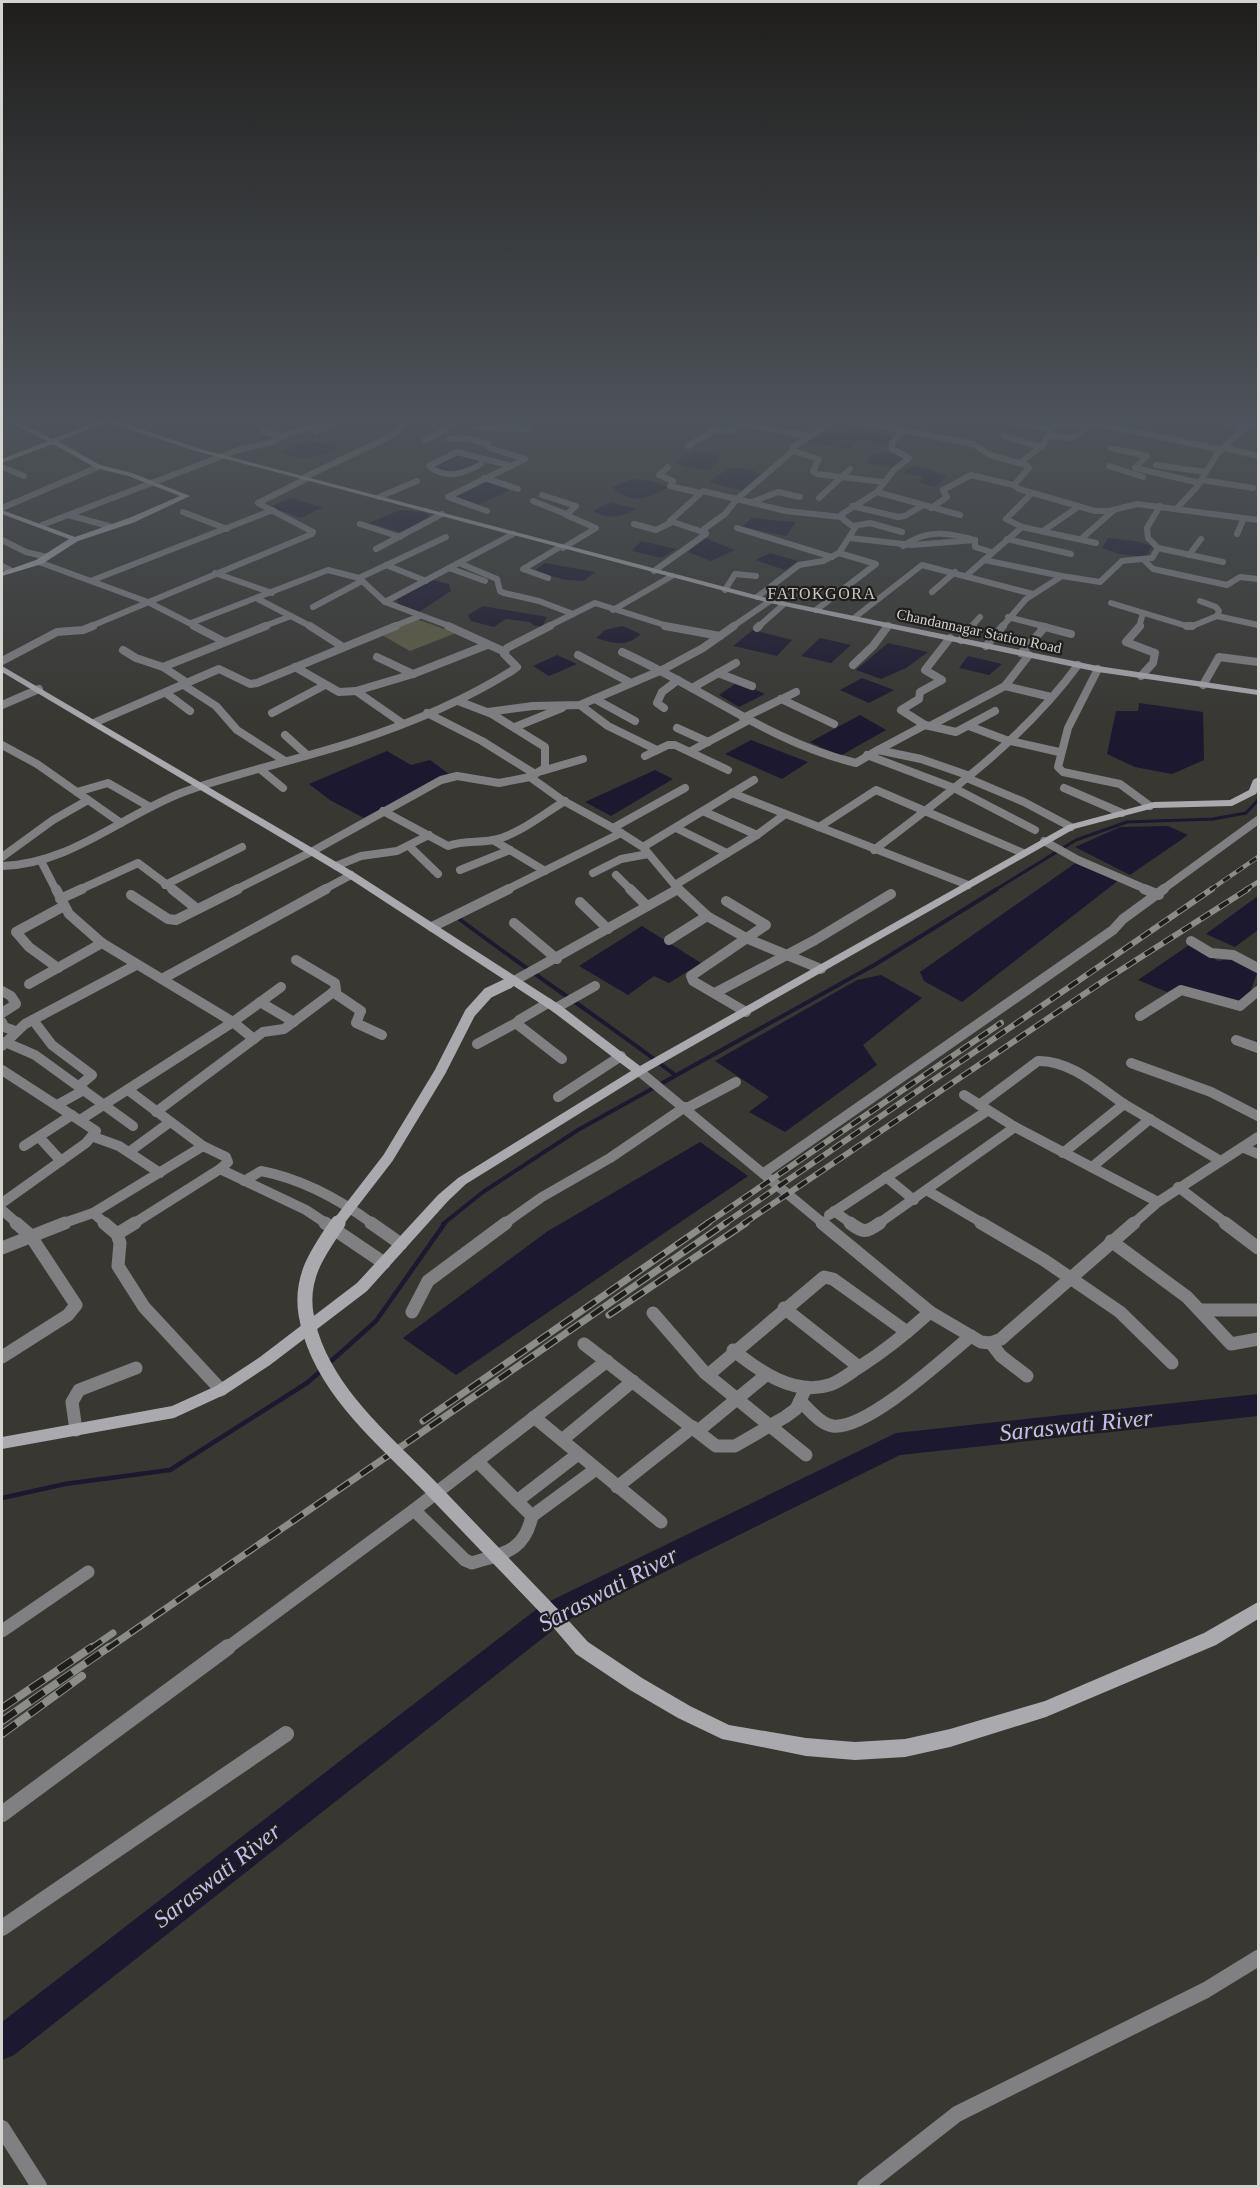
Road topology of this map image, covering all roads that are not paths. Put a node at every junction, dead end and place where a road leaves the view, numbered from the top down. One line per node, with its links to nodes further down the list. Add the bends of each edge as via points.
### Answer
1 (34, 522): 23 (street)
2 (50, 522): 23 (street)
3 (94, 522): 24 (street)
4 (124, 522): 24 (street)
5 (208, 522): 28 (street)
6 (244, 522): 28 (street)
7 (293, 522): 64 (street, via 314,533)
8 (426, 522): 34 (street)
9 (470, 522): 32 (street, Chandannagar Station Road)
10 (583, 522): 45 (street, via 596,528)
11 (672, 522): 22 (street, via 656,530); 31 (street)
12 (713, 522): 31 (street, via 704,529)
13 (848, 522): 25 (street)
14 (865, 522): 30 (street)
15 (865, 522): 25 (street)
16 (1013, 522): 26 (street)
17 (1056, 522): 29 (street)
18 (1100, 522): 39 (street)
19 (1150, 522): 46 (street, via 1148,540)
20 (1242, 522): 33 (street)
21 (360, 524): 34 (street)
22 (634, 524)
23 (42, 525): 37 (street)
24 (109, 526): 37 (street)
25 (854, 526): 36 (street)
26 (1022, 526): 29 (street); 38 (street)
27 (737, 528): 50 (street)
28 (227, 529): 73 (street)
29 (1043, 531): 39 (street)
30 (902, 532)
31 (706, 533): 62 (street)
32 (513, 534): 45 (street, Chandannagar Station Road); 57 (street)
33 (1237, 534)
34 (400, 537): 47 (street)
35 (446, 537): 58 (street)
36 (850, 538): 44 (street); 50 (street)
37 (75, 539): 52 (street)
38 (1007, 539): 48 (street); 49 (street)
39 (1081, 539): 43 (street)
40 (1202, 539): 51 (street)
41 (2, 540): 52 (street)
42 (975, 540): 44 (street); 44 (street, via 935,530 919,534); 48 (street, via 975,548)
43 (1096, 543)
44 (903, 546)
45 (561, 547): 62 (street, Chandannagar Station Road); 70 (street, via 524,569)
46 (1158, 548): 51 (street); 54 (street)
47 (376, 549)
48 (991, 552): 53 (street)
49 (1071, 554)
50 (836, 555): 80 (street, via 800,565); 90 (street, via 876,564)
51 (1189, 555): 56 (street)
52 (47, 557): 55 (street)
53 (984, 560): 66 (street); 69 (street)
54 (1145, 561): 69 (street, via 1122,561 1096,582); 72 (street, via 1154,569 1227,585 1243,576)
55 (39, 562): 61 (street); 73 (street)
56 (1223, 562)
57 (459, 563): 60 (street); 75 (street, via 497,579)
58 (386, 565): 71 (street); 74 (street)
59 (2, 566): 61 (street)
60 (449, 568): 74 (street); 75 (street)
61 (10, 570): 65 (street)
62 (654, 571): 67 (street, Chandannagar Station Road)
63 (955, 572): 66 (street); 77 (street); 98 (street, via 919,565)
64 (215, 573): 78 (street); 84 (street)
65 (2, 574)
66 (967, 575): 79 (street)
67 (672, 576): 76 (street, Chandannagar Station Road); 89 (street)
68 (756, 576): 76 (street, via 735,574)
69 (1062, 576): 79 (street)
70 (548, 578)
71 (360, 579): 78 (street, via 328,570); 85 (street); 88 (street)
72 (1258, 579)
73 (93, 580): 84 (street)
74 (426, 581): 85 (street)
75 (499, 586): 91 (street, via 504,593 539,600)
76 (725, 590): 80 (street, Chandannagar Station Road)
77 (932, 592)
78 (272, 593): 81 (street)
79 (1032, 594): 97 (street)
80 (757, 597): 82 (street, Chandannagar Station Road)
81 (258, 599): 94 (street); 99 (street)
82 (770, 601): 87 (street, Chandannagar Station Road); 105 (street)
83 (1200, 601): 95 (street, via 1216,607)
84 (148, 602): 99 (street); 118 (street, via 80,631 57,632)
85 (385, 602): 93 (street)
86 (1111, 603): 92 (street)
87 (784, 604): 90 (street, Chandannagar Station Road); 103 (street)
88 (313, 607)
89 (613, 610): 91 (street, via 595,603); 105 (street, via 668,627)
90 (816, 610): 98 (street, Chandannagar Station Road)
91 (573, 614): 113 (street)
92 (1143, 614): 95 (street, via 1194,628); 130 (street, via 1139,629 1126,642 1155,653 1153,663)
93 (420, 615): 109 (street); 111 (street)
94 (291, 616): 108 (street); 111 (street)
95 (1217, 616): 100 (street)
96 (980, 617): 107 (street)
97 (1008, 617): 102 (street); 110 (street)
98 (854, 618): 101 (street, Chandannagar Station Road)
99 (191, 623): 108 (street)
100 (1258, 625)
101 (888, 626): 106 (street, Chandannagar Station Road); 121 (street)
102 (1045, 627): 104 (street); 115 (street)
103 (757, 628)
104 (1071, 634)
105 (720, 636): 127 (street)
106 (950, 638): 107 (street, Chandannagar Station Road); 162 (street, via 925,670 942,680 920,692 919,699 901,710)
107 (961, 640): 110 (street, Chandannagar Station Road)
108 (223, 641): 123 (street)
109 (487, 645): 113 (street); 129 (street)
110 (986, 646): 115 (street, Chandannagar Station Road)
111 (343, 647): 124 (street)
112 (123, 650): 123 (street)
113 (503, 651): 147 (street, via 517,667)
114 (622, 652): 127 (street)
115 (1025, 654): 122 (street, Chandannagar Station Road); 137 (street)
116 (578, 655): 133 (street)
117 (376, 657): 129 (street)
118 (2, 661)
119 (736, 663): 128 (street)
120 (1258, 663): 135 (street, via 1219,657)
121 (853, 665)
122 (1078, 665): 126 (street, Chandannagar Station Road); 144 (street)
123 (164, 667): 132 (street)
124 (295, 667): 132 (street, via 257,683 250,684 221,669); 134 (street)
125 (2, 669): 139 (street)
126 (1098, 669): 130 (street, Chandannagar Station Road); 173 (street, via 1072,716)
127 (662, 670): 131 (street); 133 (street)
128 (718, 673): 136 (street); 138 (street)
129 (413, 674): 140 (street)
130 (1141, 676): 135 (street, Chandannagar Station Road)
131 (678, 680): 138 (street); 151 (street, via 659,694 657,703)
132 (184, 683): 142 (street); 178 (street, via 216,706 237,730)
133 (631, 684): 145 (street)
134 (325, 685): 140 (street, via 341,693); 154 (street)
135 (1203, 685): 143 (street, Chandannagar Station Road)
136 (752, 686)
137 (1005, 686): 144 (street); 162 (street)
138 (692, 688): 157 (street)
139 (39, 689): 148 (street); 159 (street)
140 (356, 691): 160 (street)
141 (796, 692): 146 (street)
142 (166, 693): 152 (street); 159 (street)
143 (1258, 693)
144 (1051, 697): 167 (street)
145 (595, 699): 149 (street); 158 (street)
146 (781, 699): 157 (street); 161 (street)
147 (458, 700): 155 (street); 156 (street)
148 (2, 705)
149 (580, 705): 150 (street); 170 (street, via 608,726)
150 (565, 707): 155 (street, via 533,706); 164 (street)
151 (664, 708)
152 (190, 711)
153 (994, 711): 163 (street)
154 (272, 712)
155 (488, 712): 164 (street)
156 (427, 713): 160 (street); 181 (street)
157 (745, 719): 168 (street); 175 (street, via 849,763)
158 (635, 721)
159 (96, 722): 185 (street)
160 (402, 723): 174 (street)
161 (834, 724)
162 (927, 726): 163 (street, via 956,732); 171 (street)
163 (969, 726): 167 (street)
164 (515, 727): 181 (street, via 547,750)
165 (677, 728): 168 (street)
166 (285, 735): 174 (street)
167 (1006, 740): 173 (street); 182 (street)
168 (708, 742): 172 (street)
169 (2, 745): 190 (street)
170 (657, 750): 172 (street, via 675,745); 176 (street)
171 (878, 750): 175 (street); 182 (street, via 921,759)
172 (691, 751): 180 (street)
173 (1059, 752): 194 (street, via 1058,766 1063,772 1123,783)
174 (307, 755): 178 (street)
175 (867, 755): 188 (street)
176 (645, 756)
177 (583, 759): 181 (street)
178 (285, 761): 179 (street)
179 (260, 769): 185 (street); 186 (street)
180 (728, 770)
181 (536, 774): 193 (street); 197 (street, via 489,783 451,777)
182 (968, 777): 188 (street); 204 (street)
183 (754, 780): 191 (street)
184 (1258, 780): 194 (street, via 1253,792 1232,803)
185 (203, 787): 195 (street); 216 (street)
186 (284, 788)
187 (685, 788): 207 (street)
188 (954, 788): 196 (street); 206 (street)
189 (1064, 788): 199 (street)
190 (77, 792): 192 (street); 195 (street, via 108,783)
191 (732, 793): 198 (street); 200 (street)
192 (88, 800): 202 (street); 220 (street)
193 (565, 801): 207 (street); 210 (street, via 519,830)
194 (1150, 806): 199 (street)
195 (150, 807): 202 (street)
196 (924, 809): 203 (street, via 876,790); 215 (street); 219 (street)
197 (383, 811): 208 (street); 216 (street)
198 (705, 812): 205 (street); 209 (street)
199 (1122, 813): 204 (street)
200 (784, 815): 203 (street); 209 (street)
201 (1258, 820): 237 (street)
202 (121, 823): 221 (street)
203 (819, 827): 215 (street)
204 (1071, 827): 211 (street)
205 (676, 828): 217 (street); 218 (street)
206 (1035, 830)
207 (617, 831): 217 (street); 226 (street)
208 (429, 835): 210 (street, via 444,845); 212 (street)
209 (757, 836): 218 (street)
210 (493, 840): 214 (street)
211 (1044, 841): 219 (street); 237 (street)
212 (409, 846): 223 (street, via 361,856); 229 (street)
213 (242, 848): 232 (street)
214 (510, 850): 225 (street); 226 (street)
215 (874, 850): 233 (street)
216 (313, 851): 223 (street); 242 (street)
217 (645, 851): 227 (street); 234 (street)
218 (728, 853): 234 (street)
219 (1023, 853): 233 (street)
220 (2, 857)
221 (41, 861): 224 (street); 240 (street)
222 (2, 866): 224 (street)
223 (336, 866): 230 (street)
224 (16, 867): 228 (street)
225 (460, 870)
226 (545, 870): 245 (street)
227 (593, 873)
228 (2, 874)
229 (438, 874)
230 (351, 875): 245 (street); 258 (street)
231 (616, 875): 241 (street)
232 (165, 885): 240 (street, via 147,866 138,863); 242 (street)
233 (968, 885): 257 (street)
234 (676, 887): 241 (street); 243 (street)
235 (891, 894): 251 (street)
236 (131, 895): 242 (street, via 172,921)
237 (1159, 895): 320 (street)
238 (726, 901): 247 (street, via 766,925)
239 (580, 902): 246 (street)
240 (62, 903): 250 (street); 255 (street, via 16,932)
241 (647, 906): 246 (street)
242 (197, 909)
243 (707, 916): 247 (street); 248 (street)
244 (514, 924): 252 (street)
245 (432, 927): 259 (street)
246 (608, 929): 252 (street)
247 (748, 939): 251 (street); 266 (street, via 691,976)
248 (669, 940)
249 (1191, 941): 256 (street, via 1212,953 1233,956)
250 (102, 943): 254 (street); 255 (street)
251 (788, 954): 257 (street); 266 (street)
252 (557, 959): 259 (street)
253 (296, 960): 265 (street, via 335,983)
254 (136, 965): 258 (street); 272 (street)
255 (58, 968): 260 (street)
256 (1258, 968)
257 (821, 969): 269 (street)
258 (162, 979): 274 (street)
259 (512, 982): 268 (street); 381 (street, bridge, via 488,993 470,1013 388,1158 311,1263 306,1281 306,1314 321,1360 349,1403 582,1647 684,1712 728,1732 806,1747 904,1748 1046,1709 1210,1639)
260 (29, 984)
261 (595, 986): 268 (street)
262 (280, 987): 267 (street)
263 (2, 991): 270 (street, via 16,1004)
264 (1258, 991): 271 (street, via 1240,1006 1181,990)
265 (333, 992): 275 (street); 278 (street, via 361,1011 356,1023)
266 (715, 993): 269 (street)
267 (260, 1002): 274 (street); 275 (street)
268 (552, 1005): 276 (street); 284 (street)
269 (746, 1012): 288 (street)
270 (2, 1013)
271 (1140, 1016)
272 (33, 1020): 277 (street); 290 (street, via 52,1045 92,1075)
273 (2, 1022): 277 (street)
274 (233, 1022): 279 (street); 291 (street)
275 (294, 1022): 279 (street)
276 (518, 1022): 282 (street); 285 (street)
277 (15, 1031): 281 (street)
278 (382, 1035)
279 (255, 1039): 299 (street)
280 (1236, 1040): 283 (street)
281 (3, 1044): 290 (street, via 35,1055)
282 (477, 1044)
283 (1258, 1048)
284 (621, 1056): 288 (street); 293 (street)
285 (562, 1059)
286 (1131, 1063): 300 (street, via 1211,1092)
287 (2, 1070): 295 (street)
288 (639, 1071): 297 (street); 335 (street, via 462,1181)
289 (736, 1082): 297 (street)
290 (82, 1088): 295 (street); 296 (street)
291 (128, 1090): 296 (street); 299 (street)
292 (964, 1095): 298 (street)
293 (558, 1097)
294 (1124, 1104): 298 (street, via 1068,1069 1045,1060 1038,1061); 302 (street); 313 (street)
295 (57, 1105): 301 (street)
296 (107, 1105): 301 (street); 304 (street)
297 (686, 1108): 320 (street); 343 (street, via 542,1197 433,1276)
298 (983, 1108): 305 (street); 321 (street)
299 (156, 1112): 303 (street)
300 (1258, 1116)
301 (76, 1118): 306 (street); 307 (street, via 96,1131)
302 (1150, 1119): 315 (street); 317 (street)
303 (170, 1122): 310 (street); 312 (street)
304 (133, 1126)
305 (1015, 1127): 313 (street); 324 (street)
306 (39, 1137): 309 (street); 316 (street)
307 (94, 1137): 312 (street); 316 (street)
308 (1258, 1137): 311 (street)
309 (24, 1146)
310 (203, 1146): 318 (street, via 226,1157 228,1162); 319 (street)
311 (1244, 1148): 314 (street); 315 (street)
312 (129, 1152): 319 (street)
313 (1063, 1153): 317 (street)
314 (1258, 1154)
315 (1219, 1160): 323 (street)
316 (61, 1161): 327 (street)
317 (1092, 1167): 326 (street)
318 (220, 1169): 322 (street); 332 (street)
319 (160, 1173): 330 (street)
320 (764, 1173): 331 (street)
321 (886, 1177): 325 (street); 329 (street)
322 (244, 1181): 335 (street, via 261,1171 296,1180 336,1200); 338 (street, via 306,1210)
323 (1178, 1187): 326 (street); 337 (street)
324 (928, 1191): 325 (street); 339 (street)
325 (914, 1200): 329 (street, via 867,1232)
326 (1158, 1202): 334 (street)
327 (2, 1203)
328 (2, 1210): 333 (street)
329 (834, 1211): 331 (street)
330 (93, 1213): 332 (street); 333 (street)
331 (821, 1220): 344 (street, via 840,1240)
332 (117, 1234): 362 (street, via 118,1266 134,1292 155,1321)
333 (30, 1235): 336 (street); 352 (street, via 76,1305 68,1316)
334 (1112, 1241): 339 (street); 341 (street)
335 (401, 1244): 338 (street)
336 (2, 1248)
337 (1258, 1248)
338 (384, 1263): 362 (street, via 362,1287)
339 (1069, 1279): 349 (street, via 1001,1339); 354 (street, via 1136,1325)
340 (784, 1308): 346 (street, via 825,1277); 351 (street); 355 (street)
341 (1201, 1310): 342 (street); 348 (street, via 1230,1344)
342 (1258, 1310)
343 (412, 1312)
344 (930, 1312): 346 (street); 347 (street)
345 (653, 1313): 357 (street)
346 (907, 1332): 355 (street)
347 (971, 1336): 349 (street); 364 (street, via 894,1398 843,1426 824,1423)
348 (1258, 1339)
349 (991, 1343): 359 (street)
350 (584, 1344): 353 (street)
351 (733, 1350): 357 (street); 358 (street)
352 (2, 1357)
353 (607, 1360): 360 (street); 365 (street)
354 (1172, 1363)
355 (859, 1366): 361 (street, via 831,1385)
356 (136, 1368): 368 (street, via 79,1390 72,1402)
357 (708, 1375): 363 (street)
358 (766, 1375): 361 (street); 363 (street)
359 (1027, 1376)
360 (633, 1381): 367 (street); 369 (street)
361 (806, 1388): 364 (street)
362 (221, 1390): 368 (street, via 174,1412)
363 (738, 1400): 366 (street); 367 (street)
364 (800, 1401): 366 (street, via 796,1409)
365 (534, 1417): 369 (street); 373 (street)
366 (770, 1424): 367 (street, via 735,1446 724,1448); 372 (street)
367 (695, 1429): 375 (street)
368 (76, 1430): 370 (street)
369 (562, 1440): 371 (street)
370 (2, 1443)
371 (578, 1454): 374 (street); 376 (street)
372 (806, 1455)
373 (477, 1461): 376 (street); 377 (street)
374 (596, 1469): 375 (street); 378 (street)
375 (617, 1487): 379 (street)
376 (517, 1501): 378 (street)
377 (414, 1510): 378 (street, via 472,1563 522,1542); 384 (street)
378 (532, 1516)
379 (661, 1522)
380 (88, 1572): 382 (street)
381 (1258, 1610)
382 (2, 1631)
383 (286, 1734): 385 (street)
384 (2, 1814)
385 (2, 1928)
386 (1258, 1958): 389 (street, via 1206,1990 957,2114)
387 (2, 2128): 388 (street)
388 (39, 2187)
389 (865, 2187)

